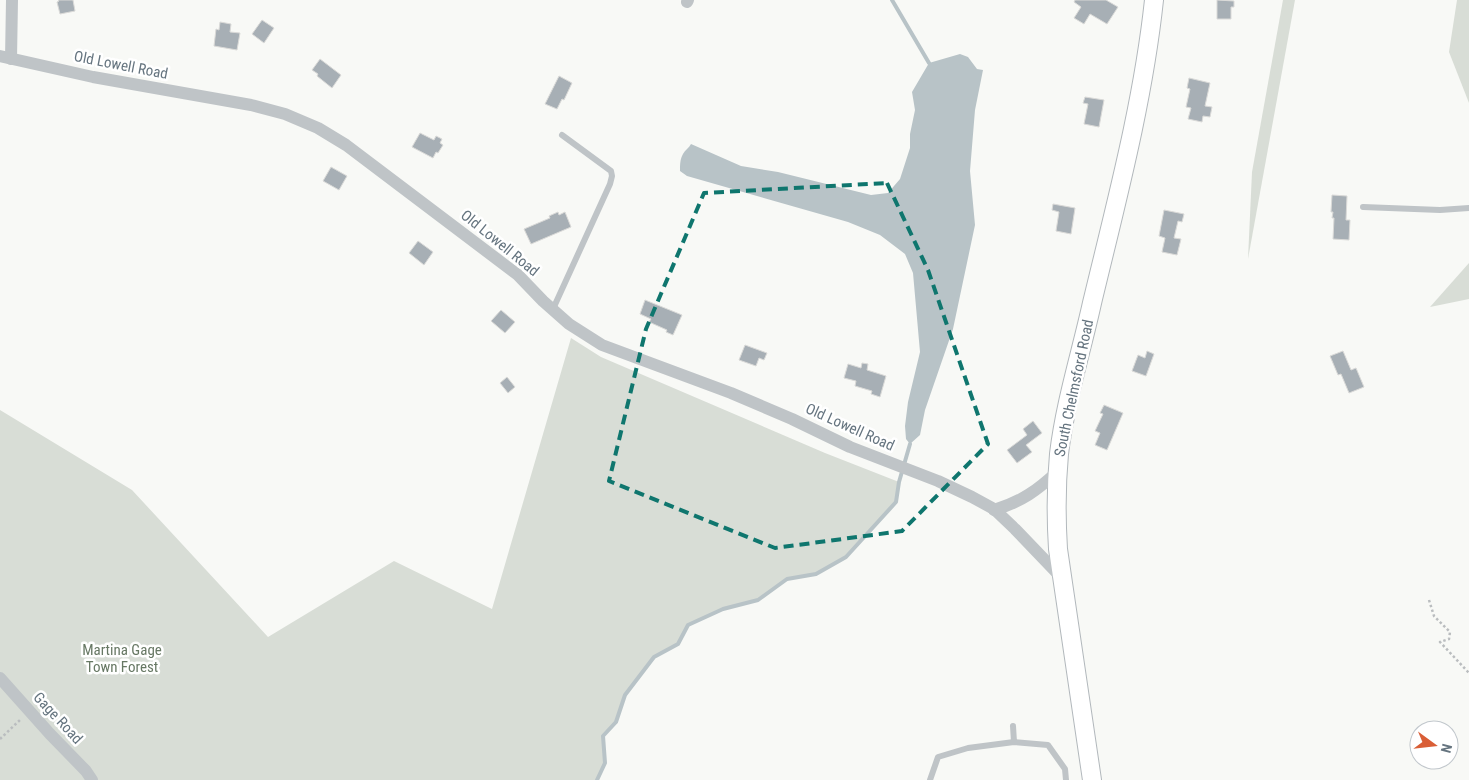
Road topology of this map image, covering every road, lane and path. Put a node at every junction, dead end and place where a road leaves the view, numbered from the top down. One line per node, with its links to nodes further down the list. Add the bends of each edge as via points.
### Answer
1 (12, 0): 3 (street)
2 (1154, 0): 8 (main road, South Chelmsford Road, via 1133,132 1074,374)
3 (6, 57): 7 (street, Old Lowell Road, via 251,105 285,114 318,128 346,145 518,274)
4 (562, 135): 7 (lane, via 612,171 612,176)
5 (1364, 207): 6 (lane)
6 (1469, 208)
7 (553, 309): 9 (street, Old Lowell Road, via 569,324 602,345 732,393 850,447 938,481)
8 (1058, 471): 9 (street, via 1026,497); 10 (main road, South Chelmsford Road, via 1056,520)
9 (994, 510): 10 (street, Old Lowell Road)
10 (1062, 578): 21 (main road, South Chelmsford Road)
11 (1429, 600): 12 (path, via 1434,616 1450,632 1449,639 1440,642)
12 (1469, 672)
13 (0, 678): 14 (street, Gage Road)
14 (29, 711): 16 (path); 18 (street, Gage Road)
15 (1013, 726): 17 (lane)
16 (0, 739)
17 (1014, 742): 19 (lane, via 968,748 938,758); 20 (lane, via 1048,745 1065,769)
18 (92, 780)
19 (930, 780)
20 (1066, 780)
21 (1092, 780)

